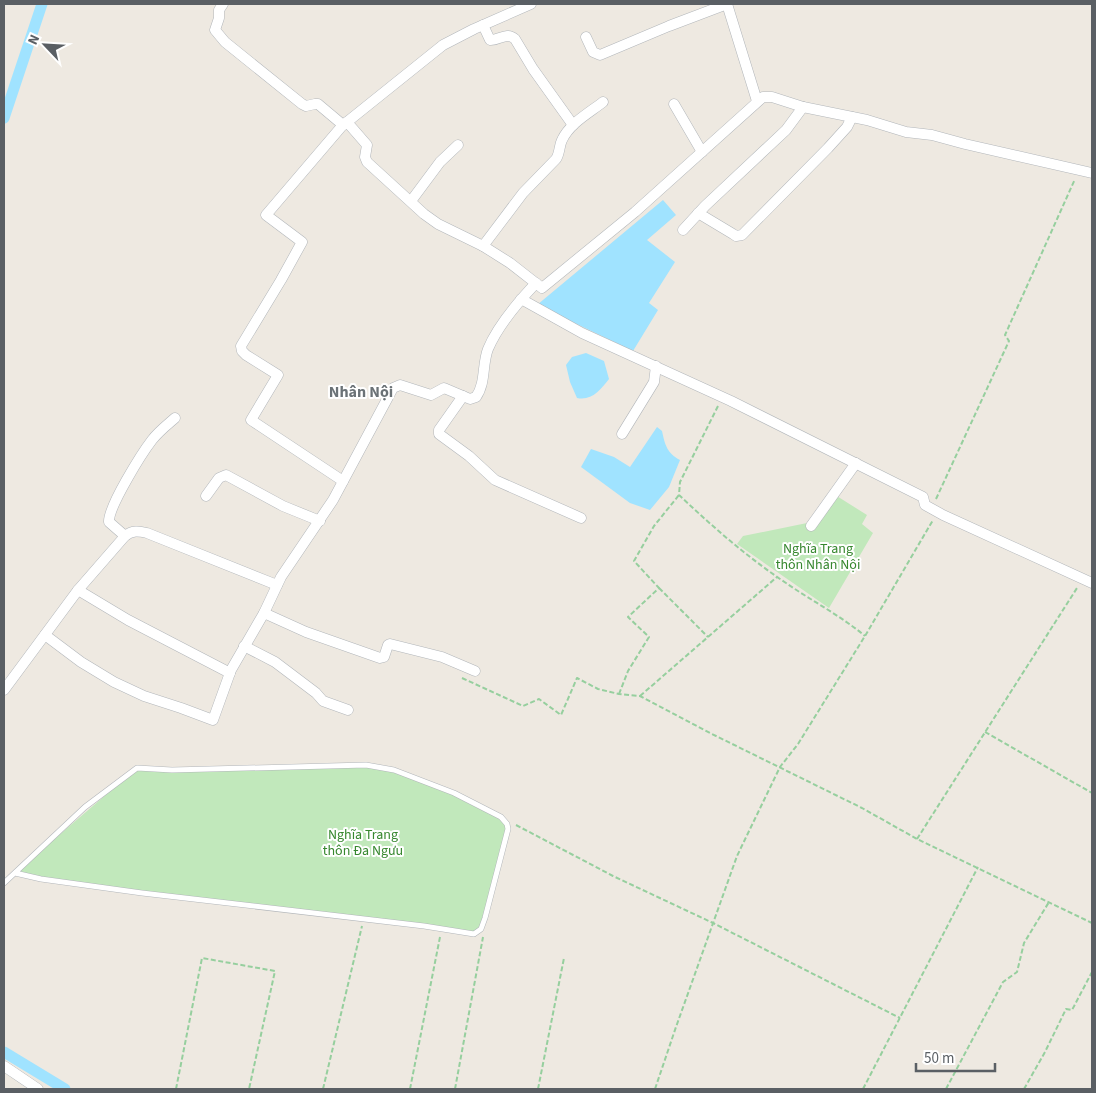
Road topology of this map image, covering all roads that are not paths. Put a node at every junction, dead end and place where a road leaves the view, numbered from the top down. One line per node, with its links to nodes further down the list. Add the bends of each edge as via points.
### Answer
1 (223, 4): 11 (street, via 215,30 224,42 302,104 318,104)
2 (531, 4): 4 (street)
3 (727, 4): 5 (street, via 600,55 593,52); 6 (street)
4 (482, 25): 11 (street, via 443,45); 12 (street, via 490,40 506,36 515,38)
5 (586, 38)
6 (757, 101): 9 (street, via 769,97); 14 (street)
7 (603, 102): 12 (street)
8 (674, 104): 14 (street)
9 (803, 107): 10 (street); 17 (street, via 786,130)
10 (852, 117): 15 (street); 17 (street, via 828,148 742,235 736,236)
11 (345, 123): 16 (street, via 367,145 367,162); 27 (street, via 266,215 302,242 241,346 246,355 278,375 251,420)
12 (573, 125): 19 (street, via 561,141 556,159 524,193)
13 (458, 144): 16 (street)
14 (702, 152): 20 (street, via 547,285 542,288)
15 (1092, 173)
16 (411, 201): 19 (street, via 438,224)
17 (698, 213): 18 (street)
18 (683, 230)
19 (483, 246): 20 (street)
20 (536, 283): 21 (street)
21 (521, 299): 22 (street, via 582,333); 23 (street, via 488,348 478,394 472,399)
22 (656, 366): 25 (street, via 654,382); 26 (street)
23 (463, 396): 27 (street, via 444,388 429,395 403,386 395,387); 29 (street, via 439,434 495,480)
24 (175, 418): 32 (street, via 145,449 111,509 109,522)
25 (622, 434)
26 (856, 463): 31 (street); 33 (street, via 925,498 925,505)
27 (343, 481): 30 (street)
28 (206, 496): 30 (street, via 219,478 226,475)
29 (581, 518)
30 (320, 522): 34 (street)
31 (811, 526)
32 (125, 536): 34 (street, via 135,531 147,533); 35 (street)
33 (1088, 581)
34 (277, 585): 36 (street)
35 (78, 590): 37 (street); 40 (street)
36 (264, 613): 38 (street); 39 (street, via 306,632 380,658 390,644 442,657)
37 (44, 636): 40 (street, via 114,682 213,720); 41 (street)
38 (244, 646): 40 (street); 42 (street, via 275,662 323,701)
39 (475, 671)
40 (230, 673)
41 (4, 690)
42 (348, 710)
43 (15, 873): 43 (lane, via 142,893 474,934 481,929 485,918 508,829 500,818 454,793 394,770 366,765 137,768 85,807); 44 (lane)
44 (4, 883)
45 (4, 1066): 46 (street)
46 (38, 1089)

